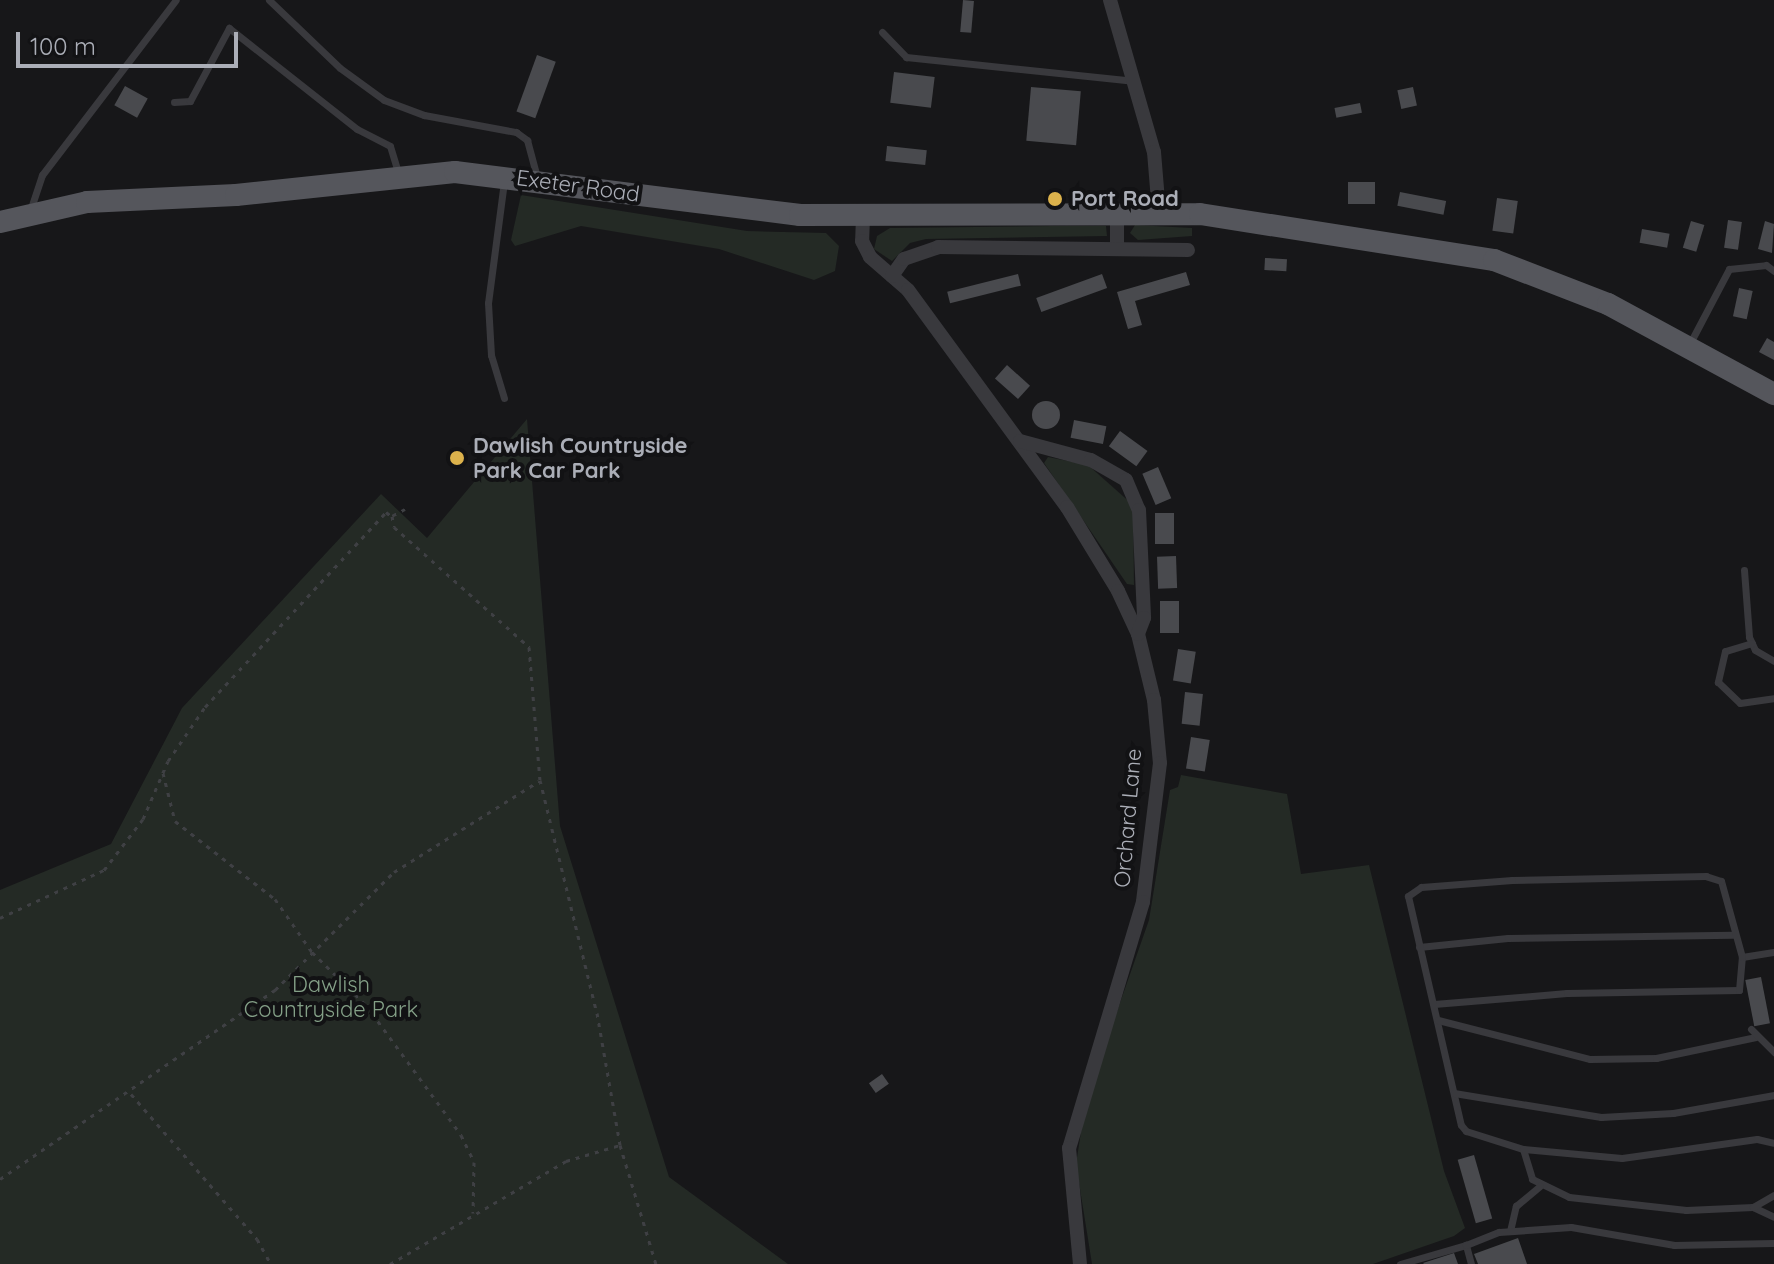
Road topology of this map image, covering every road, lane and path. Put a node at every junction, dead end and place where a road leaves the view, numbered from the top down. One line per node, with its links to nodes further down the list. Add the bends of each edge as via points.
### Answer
1 (176, 0): 12 (lane, via 42,175)
2 (269, 0): 9 (lane, via 340,68 384,100 424,115 516,132 527,140)
3 (1110, 0): 5 (street)
4 (882, 32): 5 (lane, via 906,57)
5 (1133, 81): 11 (street, via 1161,186)
6 (174, 102): 7 (lane, via 190,101 229,28 357,129 390,146)
7 (399, 175): 8 (main road, Exeter Road); 12 (main road, Exeter Road, via 236,195 87,202)
8 (505, 176): 9 (main road, Exeter Road); 21 (lane, via 488,303 491,355)
9 (537, 180): 13 (main road, Exeter Road, via 755,211)
10 (1117, 212): 11 (main road, Exeter Road); 13 (main road, Exeter Road); 15 (street)
11 (1159, 213): 19 (main road, Exeter Road, via 1298,227 1494,260 1568,286)
12 (29, 214): 14 (main road, Exeter Road)
13 (863, 216): 18 (street, Orchard Lane, via 865,250)
14 (0, 222)
15 (1117, 248): 16 (street); 18 (street, via 938,247 904,259)
16 (1188, 250)
17 (1774, 271): 19 (lane, via 1766,265 1729,269)
18 (892, 276): 22 (street, Orchard Lane)
19 (1689, 347): 20 (main road, Exeter Road)
20 (1774, 394)
21 (504, 398)
22 (1020, 441): 26 (street, Orchard Lane, via 1118,591); 26 (street, via 1091,460 1126,480 1139,510 1144,618)
23 (405, 509): 24 (path)
24 (392, 516): 30 (path, via 386,512 205,707); 31 (path, via 394,527 529,647)
25 (1744, 570): 27 (lane)
26 (1138, 634): 61 (street, Orchard Lane, via 1160,763 1153,840 1139,915 1069,1148)
27 (1752, 643): 28 (lane); 29 (lane, via 1725,651 1718,682 1740,703)
28 (1774, 661)
29 (1774, 698)
30 (163, 773): 32 (path, via 143,819 104,870); 35 (path, via 175,821 275,899)
31 (540, 780): 35 (path, via 394,872); 47 (path, via 597,1013)
32 (0, 918)
33 (1732, 935): 34 (lane, via 1508,938); 34 (lane, via 1725,888 1713,877 1512,880 1412,891 1408,896); 37 (lane)
34 (1419, 947): 38 (lane)
35 (312, 952): 44 (path, via 275,990); 53 (path, via 366,1005 461,1135 474,1162)
36 (1774, 953): 37 (lane)
37 (1742, 957): 38 (lane, via 1739,990 1567,993)
38 (1434, 1004): 39 (lane)
39 (1438, 1020): 41 (lane, via 1590,1059 1656,1058); 43 (lane)
40 (1751, 1029): 41 (lane)
41 (1756, 1037): 42 (lane)
42 (1774, 1052)
43 (1454, 1093): 45 (lane, via 1601,1117 1673,1113); 48 (lane, via 1466,1131)
44 (131, 1094): 49 (path); 58 (path, via 257,1239)
45 (1774, 1095)
46 (1774, 1143): 48 (lane, via 1757,1139 1622,1158)
47 (620, 1145): 53 (path, via 566,1161); 60 (path)
48 (1523, 1149): 50 (lane)
49 (0, 1179)
50 (1540, 1186): 52 (lane, via 1630,1206); 55 (lane, via 1516,1206)
51 (1774, 1195): 52 (lane)
52 (1753, 1207): 54 (lane)
53 (473, 1213): 59 (path)
54 (1774, 1217)
55 (1510, 1231): 56 (lane, via 1571,1227 1674,1245); 57 (lane)
56 (1774, 1243)
57 (1466, 1245): 62 (lane); 63 (lane)
58 (271, 1264)
59 (390, 1264)
60 (656, 1264)
61 (1080, 1264)
62 (1400, 1264)
63 (1471, 1264)

